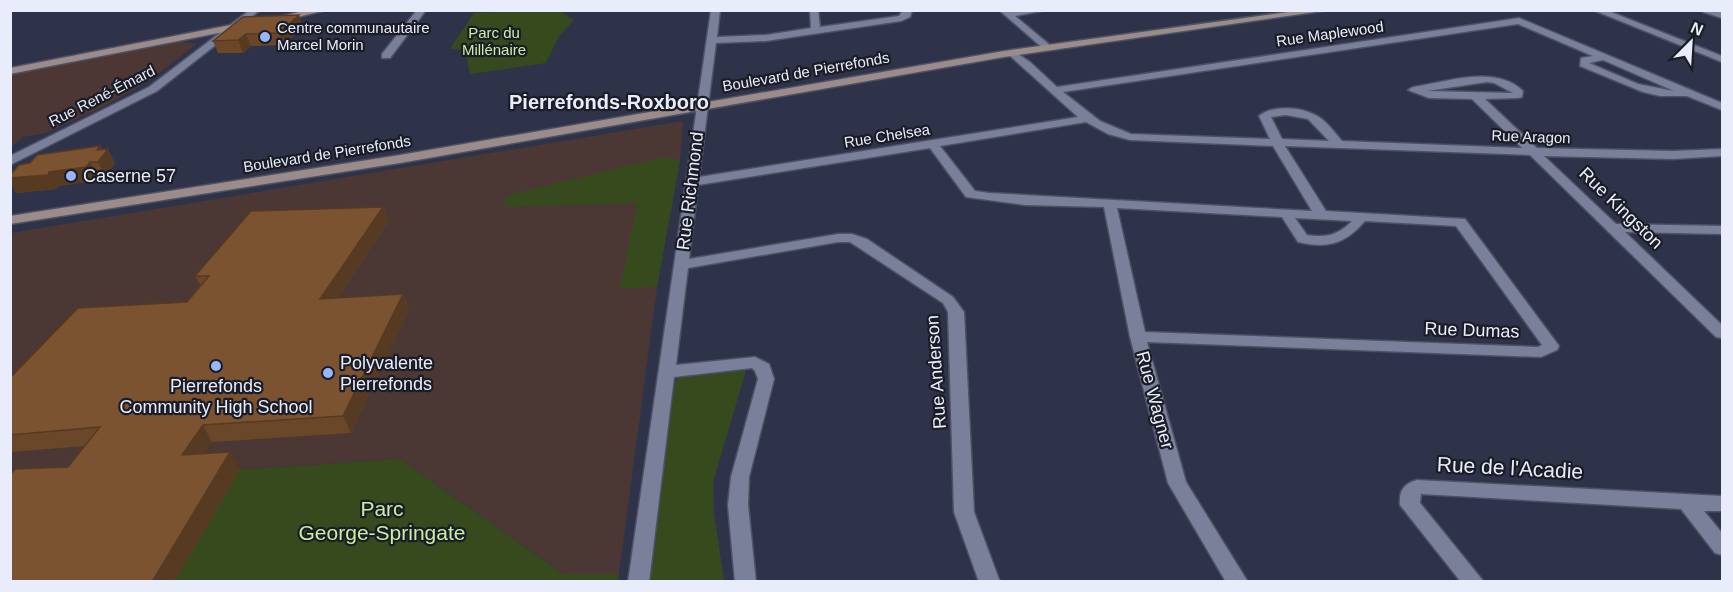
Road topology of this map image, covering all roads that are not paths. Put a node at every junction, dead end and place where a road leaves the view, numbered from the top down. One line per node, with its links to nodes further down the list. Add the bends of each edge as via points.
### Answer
1 (256, 10): 13 (street, Rue René-Émard)
2 (322, 10): 13 (main road)
3 (422, 10): 20 (street)
4 (716, 10): 16 (street, Rue Richmond)
5 (814, 10): 14 (street)
6 (909, 10): 14 (street, via 901,18)
7 (1043, 10): 11 (street)
8 (1324, 10): 18 (main road, Boulevard de Pierrefonds)
9 (1597, 10): 22 (street)
10 (1706, 10): 12 (street)
11 (1005, 12): 18 (street)
12 (1722, 15)
13 (231, 28): 15 (main road); 17 (street, Rue René-Émard)
14 (818, 30): 16 (street, via 766,38)
15 (183, 37): 17 (main road, via 201,39); 23 (main road)
16 (712, 40): 27 (street, Rue Richmond)
17 (209, 46): 35 (street, Rue René-Émard, via 140,97)
18 (1048, 48): 19 (main road, Boulevard de Pierrefonds)
19 (1012, 53): 24 (street, Rue Aragon); 27 (main road, Boulevard de Pierrefonds)
20 (386, 56)
21 (1603, 57): 24 (street, Rue Maplewood, via 1519,21); 25 (street, Rue Maplewood); 25 (street, Rue Maplewood, via 1585,60 1584,64 1651,93)
22 (1722, 59)
23 (10, 71)
24 (1055, 90): 29 (street, Rue Aragon)
25 (1691, 93): 28 (street, Rue Maplewood)
26 (1475, 96): 26 (street, via 1513,96 1518,91 1487,79 1413,90); 33 (street, Rue Kingston)
27 (701, 107): 36 (street, Rue Richmond); 41 (main road, Boulevard de Pierrefonds, via 366,165)
28 (1722, 107)
29 (1086, 119): 30 (street, Rue Chelsea); 31 (street, Rue Aragon, via 1112,134 1130,137)
30 (933, 144): 36 (street, Rue Chelsea); 37 (street, Rue Dumas, via 971,194 1004,201)
31 (1278, 144): 32 (street, Rue Aragon); 32 (street, via 1265,116 1273,112 1314,116); 39 (street)
32 (1338, 144): 33 (street, Rue Aragon)
33 (1535, 152): 34 (street, Rue Aragon); 42 (street, Rue Kingston)
34 (1722, 152)
35 (10, 161)
36 (692, 182): 44 (street, Rue Richmond)
37 (1110, 204): 38 (street, Rue Dumas); 46 (street, Rue Wagner)
38 (1287, 215): 39 (street, Rue Dumas); 40 (street, via 1303,239 1327,243 1344,238)
39 (1322, 216): 40 (street, Rue Dumas)
40 (1362, 217): 46 (street, Rue Dumas, via 1460,222 1551,346 1541,352)
41 (10, 220)
42 (1613, 228): 43 (street); 45 (street, Rue Kingston)
43 (1722, 230)
44 (681, 265): 47 (street, Rue Richmond); 53 (street, Rue Anderson, via 852,238 948,300 956,312 963,512)
45 (1719, 327)
46 (1138, 337): 54 (street, Rue Wagner, via 1177,483)
47 (666, 372): 51 (street, Rue Richmond); 52 (street, via 755,362 763,368 766,380 740,477 738,505)
48 (1686, 502): 49 (street, Rue de l'Acadie); 50 (street); 55 (street, Rue de l'Acadie, via 1417,487 1409,493 1410,506)
49 (1722, 504)
50 (1722, 547)
51 (638, 582)
52 (746, 582)
53 (990, 582)
54 (1238, 582)
55 (1474, 582)

